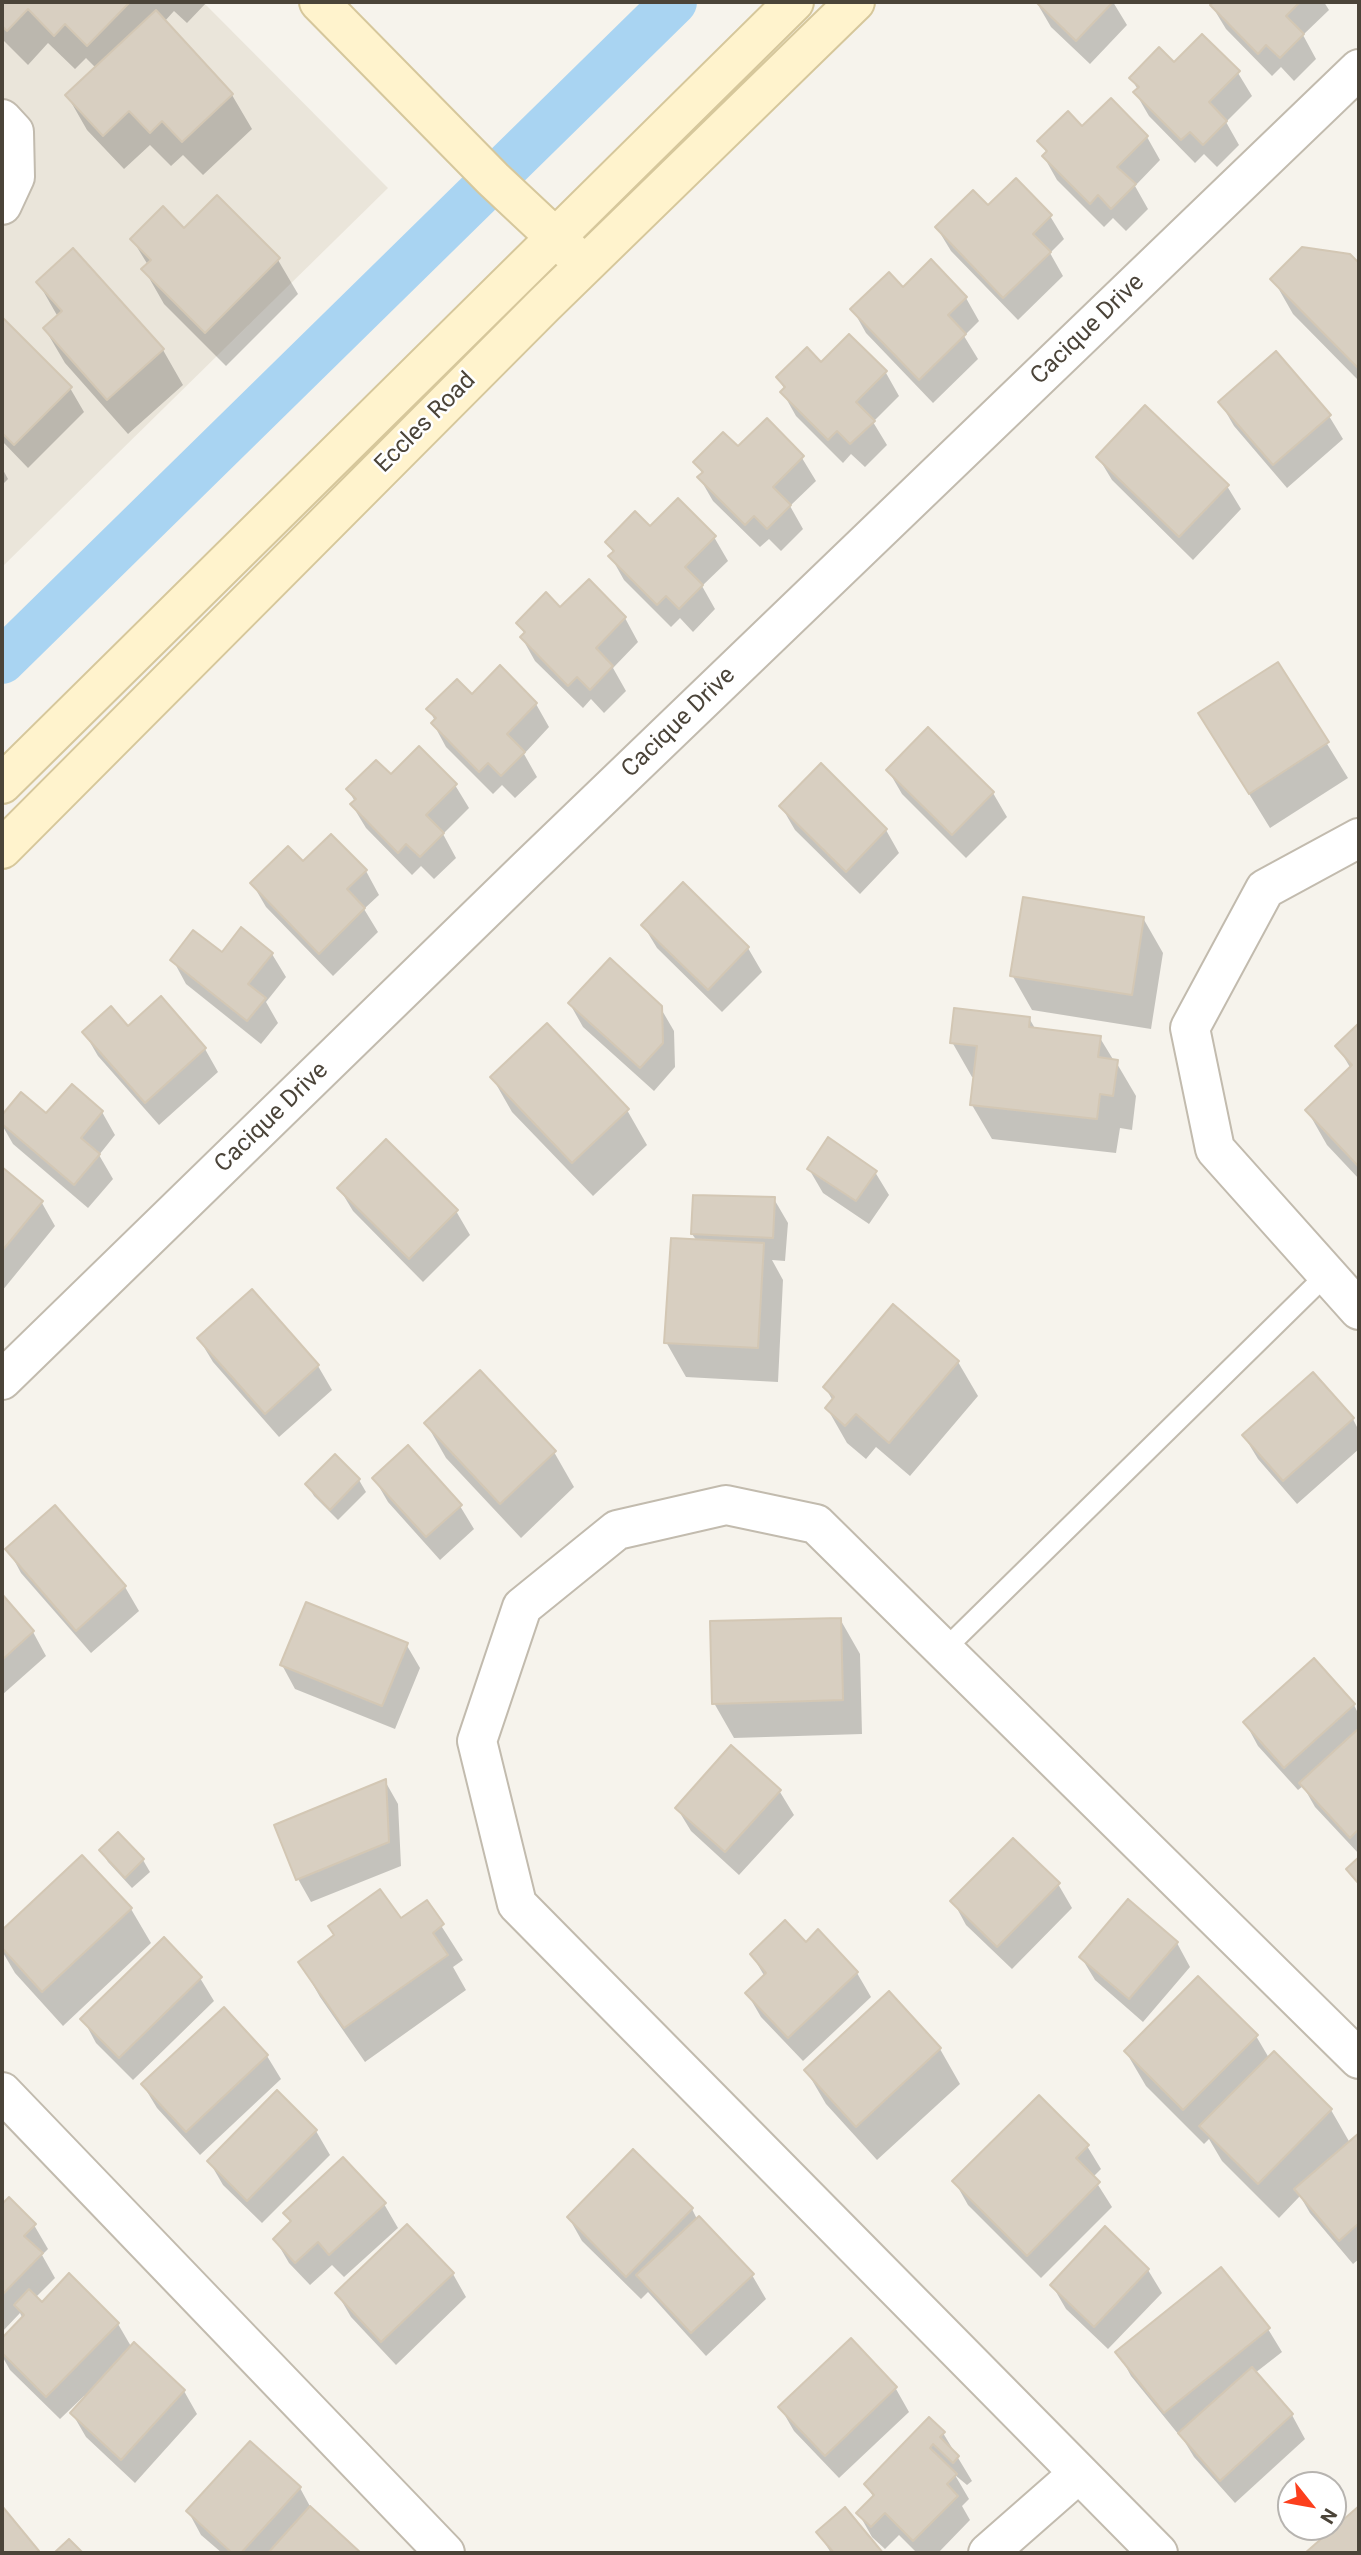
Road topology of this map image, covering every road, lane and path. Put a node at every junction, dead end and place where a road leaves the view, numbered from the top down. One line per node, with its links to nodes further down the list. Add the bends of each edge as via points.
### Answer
1 (319, 2): 7 (street)
2 (794, 2): 7 (street, Eccles Road)
3 (855, 2): 8 (street, Eccles Road)
4 (1359, 69): 14 (street, Cacique Drive)
5 (2, 119): 6 (street, via 14,132 15,177)
6 (2, 205)
7 (555, 237): 8 (street); 9 (street, Eccles Road)
8 (585, 265): 11 (street, Eccles Road)
9 (2, 784)
10 (1359, 838): 12 (street, via 1265,889 1190,1028 1215,1149)
11 (2, 849)
12 (1326, 1275): 13 (street); 15 (lane)
13 (1359, 1310)
14 (2, 1380)
15 (944, 1650): 16 (street); 18 (street, via 816,1524 726,1505 617,1530 522,1607 477,1741 517,1904)
16 (1359, 2059)
17 (2, 2092): 19 (street)
18 (1078, 2474): 20 (street); 21 (street)
19 (445, 2553)
20 (988, 2553)
21 (1157, 2553)

